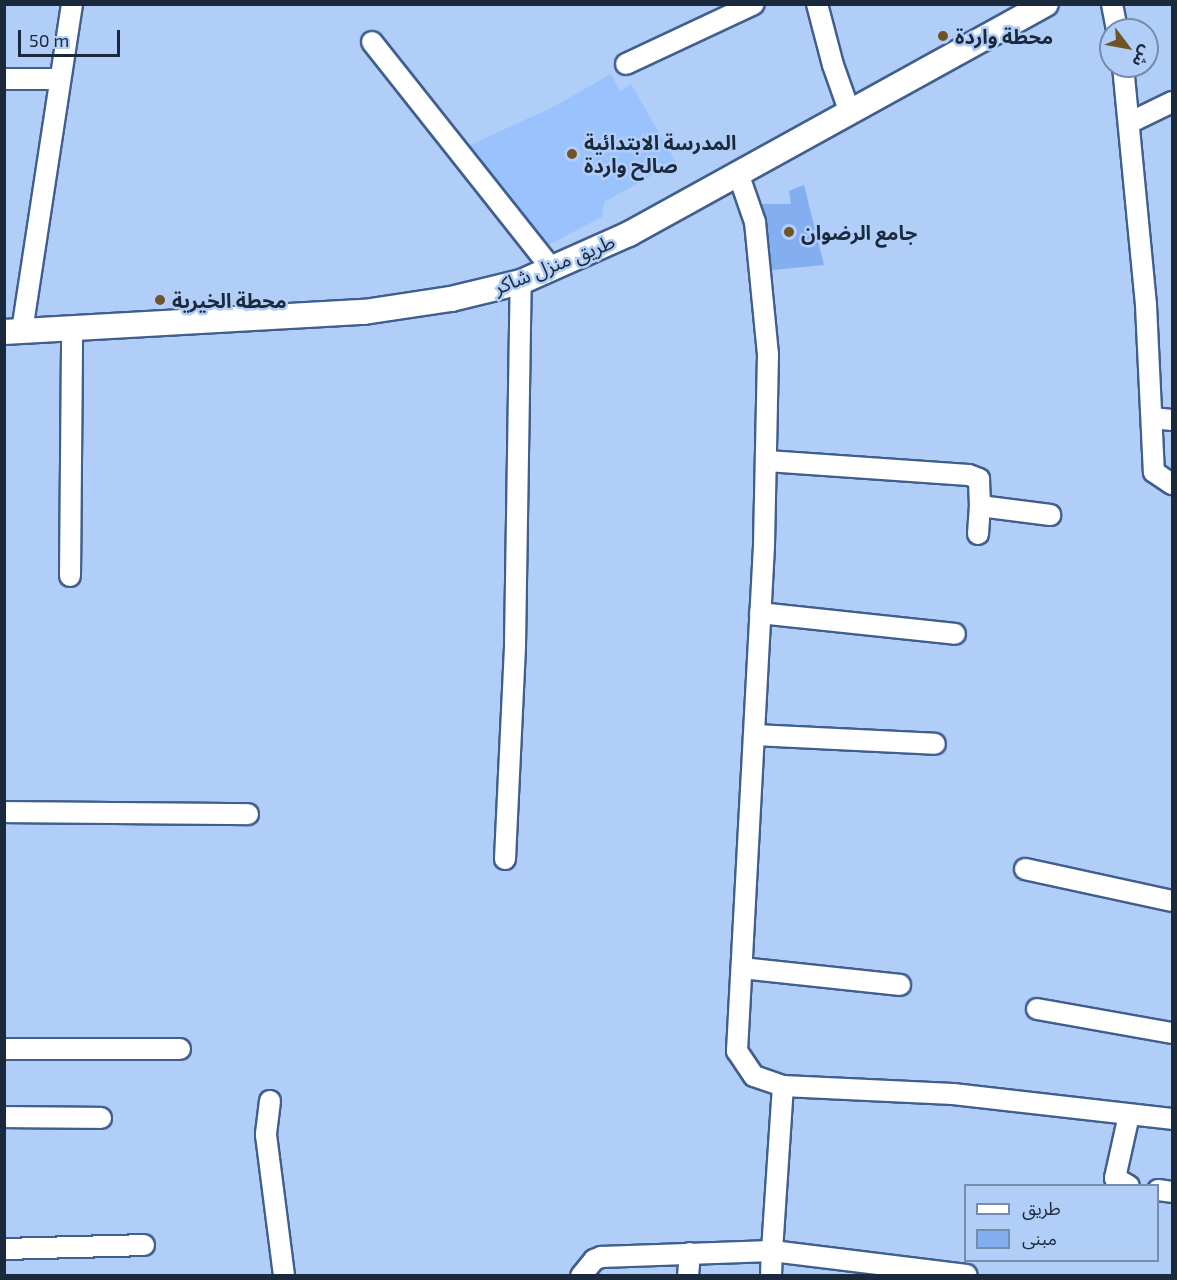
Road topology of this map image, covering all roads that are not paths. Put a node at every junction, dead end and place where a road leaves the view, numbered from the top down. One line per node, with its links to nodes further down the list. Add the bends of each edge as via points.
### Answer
1 (72, 4): 9 (street)
2 (754, 4): 6 (street)
3 (817, 4): 11 (street, via 832,65)
4 (1046, 4): 11 (main road, طريق منزل شاكر)
5 (372, 42): 14 (street)
6 (626, 64)
7 (1124, 78): 12 (street)
8 (4, 79): 9 (street)
9 (59, 79): 17 (street)
10 (1173, 102): 12 (street)
11 (850, 113): 13 (main road, طريق منزل شاكر)
12 (1129, 123): 18 (street)
13 (738, 173): 14 (main road, طريق منزل شاكر, via 629,234); 20 (street, via 755,222 759,261 768,354)
14 (551, 268): 15 (main road, طريق منزل شاكر)
15 (521, 282): 16 (main road, طريق منزل شاكر, via 451,299 364,312); 32 (street, via 515,645)
16 (72, 328): 17 (main road, طريق منزل شاكر); 25 (street)
17 (14, 331)
18 (1153, 418): 19 (street); 21 (street, via 1154,472)
19 (1173, 420)
20 (767, 461): 22 (street, via 969,475 979,479); 26 (street)
21 (1173, 484)
22 (980, 506): 23 (street); 24 (street)
23 (1050, 515)
24 (978, 534)
25 (70, 576)
26 (760, 613): 27 (street); 28 (street)
27 (955, 634)
28 (754, 735): 29 (street); 35 (street)
29 (935, 744)
30 (4, 812): 31 (street)
31 (248, 814)
32 (505, 859)
33 (1025, 869): 34 (street)
34 (1173, 901)
35 (742, 968): 36 (street); 41 (street, via 737,1051 754,1076)
36 (900, 985)
37 (1037, 1009): 38 (street)
38 (1173, 1033)
39 (4, 1049): 40 (street)
40 (180, 1049)
41 (783, 1086): 43 (street, via 953,1094); 50 (street)
42 (270, 1101): 52 (street, via 266,1135)
43 (1130, 1115): 46 (street); 47 (street, via 1115,1178)
44 (4, 1117): 45 (street)
45 (101, 1118)
46 (1173, 1119)
47 (1128, 1184)
48 (144, 1245): 49 (street)
49 (4, 1249)
50 (772, 1251): 51 (street); 55 (street); 56 (street)
51 (690, 1253): 53 (street, via 602,1257); 54 (street)
52 (284, 1275)
53 (581, 1275)
54 (688, 1275)
55 (771, 1275)
56 (967, 1275)

